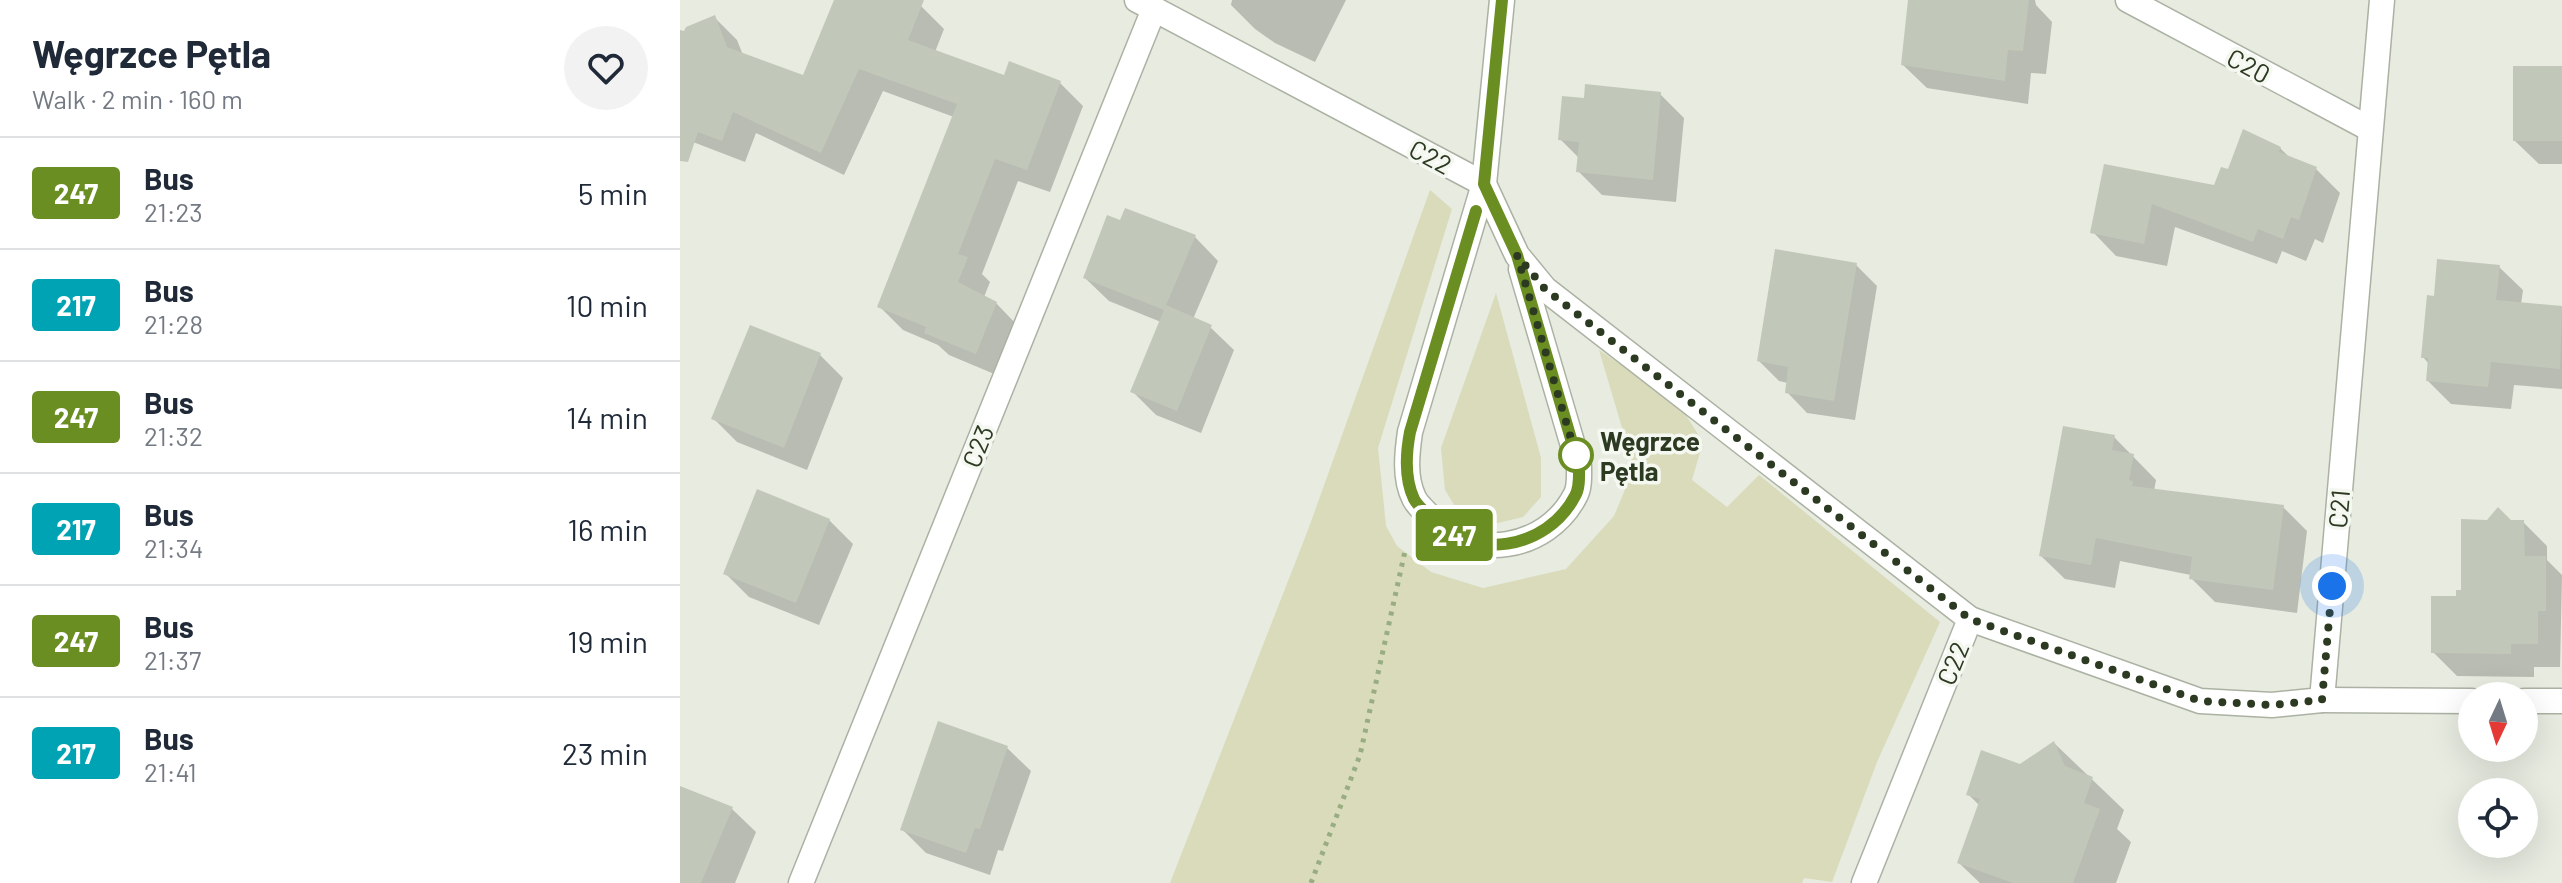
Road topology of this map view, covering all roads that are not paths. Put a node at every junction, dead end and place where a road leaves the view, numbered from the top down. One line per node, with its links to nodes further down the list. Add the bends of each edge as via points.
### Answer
1 (1502, 0): 6 (street)
2 (2128, 0): 5 (street, C20)
3 (2382, 0): 5 (street, C21)
4 (1145, 5): 6 (street, C22); 13 (street, C23)
5 (2370, 129): 9 (street, C21)
6 (1484, 184): 7 (street, C22); 7 (street, via 1405,459 1414,499 1439,526 1485,546 1516,544 1546,530 1576,495 1579,466)
7 (1517, 255): 8 (street, C22, via 1545,289)
8 (1970, 619): 9 (street, via 2200,701 2272,705); 14 (street, C22)
9 (2322, 700): 10 (street)
10 (2458, 701)
11 (2538, 701): 12 (street)
12 (2562, 701)
13 (801, 883)
14 (1864, 883)

